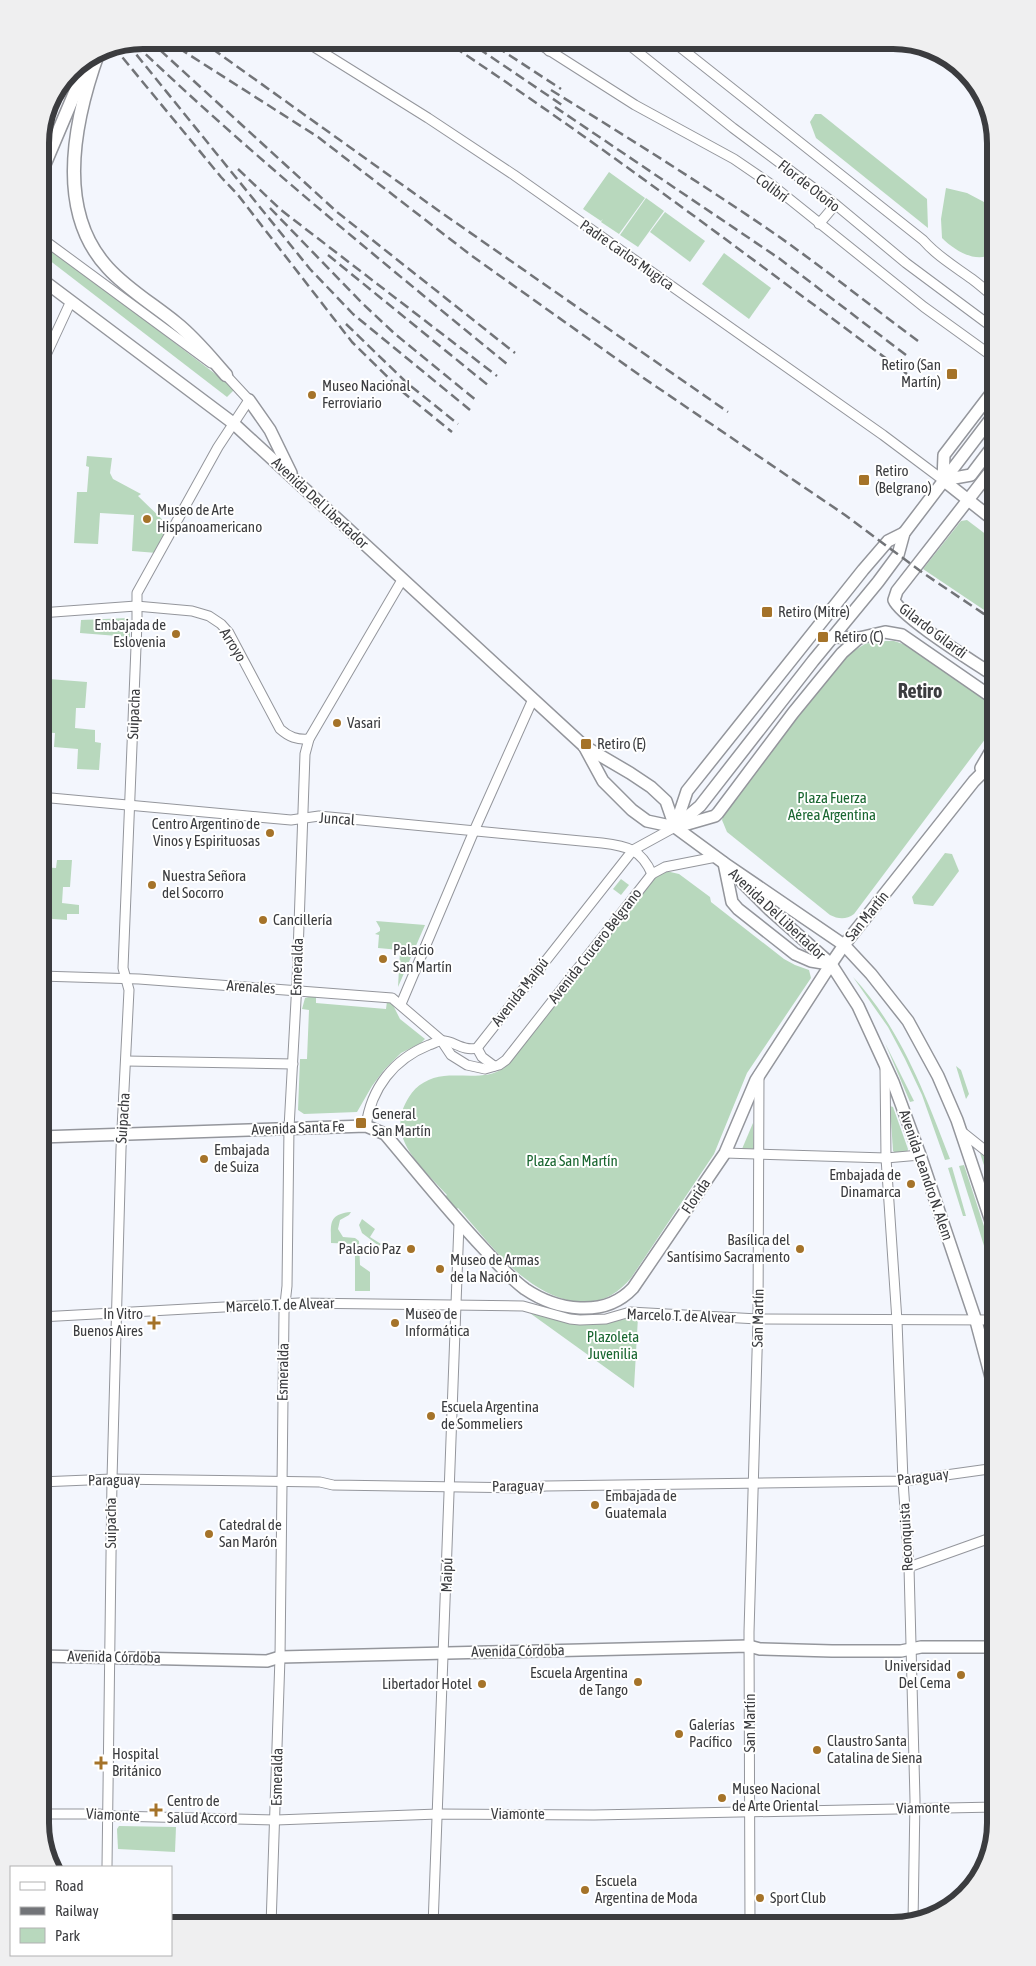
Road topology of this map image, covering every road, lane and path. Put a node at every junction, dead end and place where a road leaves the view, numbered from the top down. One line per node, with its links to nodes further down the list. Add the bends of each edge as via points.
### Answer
1 (317, 49): 26 (street, Padre Carlos Mugica, via 514,175)
2 (546, 49): 5 (street, Colibrí)
3 (634, 49): 9 (street, Flor de Otoño)
4 (682, 49): 13 (street)
5 (549, 51): 10 (street, Colibrí, via 635,105 734,159)
6 (96, 61): 18 (highway, via 80,109 76,137 74,184 88,237 102,262 185,330)
7 (87, 67): 8 (highway)
8 (49, 154)
9 (835, 205): 10 (street); 15 (street, Flor de Otoño)
10 (819, 224): 17 (street, Colibrí, via 924,308)
11 (49, 244): 18 (street)
12 (49, 285): 14 (main road, Avenida Del Libertador)
13 (987, 292)
14 (70, 301): 16 (street); 21 (main road, Avenida Del Libertador)
15 (987, 323)
16 (49, 348)
17 (987, 353)
18 (226, 375): 19 (street)
19 (249, 400): 21 (street, Suipacha); 25 (main road, via 270,430)
20 (987, 400): 26 (main road, via 944,455)
21 (233, 423): 25 (main road, Avenida Del Libertador); 31 (street, Suipacha, via 137,593)
22 (987, 424): 26 (main road)
23 (987, 454): 26 (main road, via 971,475)
24 (987, 476): 27 (main road)
25 (293, 477): 30 (main road, Avenida Del Libertador)
26 (943, 480): 27 (main road); 29 (main road)
27 (968, 500): 28 (main road); 36 (main road, Gilardo Gilardi, via 897,591 895,601 912,618)
28 (987, 515)
29 (904, 533): 33 (main road, via 898,555); 49 (main road, via 888,541 868,564 687,791)
30 (402, 580): 40 (main road, Avenida Del Libertador); 41 (street)
31 (136, 606): 32 (street, Arroyo); 41 (street, Arroyo, via 192,610 221,624 229,633 280,728 291,737); 47 (street, Suipacha)
32 (49, 612)
33 (833, 637): 34 (main road, Gilardo Gilardi); 35 (main road, via 838,646); 49 (main road, via 700,806)
34 (859, 638): 35 (main road); 37 (main road, Gilardo Gilardi, via 878,632 902,635)
35 (838, 659): 49 (main road, via 715,816)
36 (987, 671)
37 (982, 689): 38 (main road, Gilardo Gilardi); 39 (main road)
38 (987, 690)
39 (987, 693)
40 (533, 699): 42 (main road, Avenida Del Libertador); 50 (street)
41 (309, 740): 48 (street, via 305,754)
42 (584, 746): 49 (main road, Avenida Del Libertador, via 630,773 666,801); 49 (main road, Avenida Del Libertador, via 602,781 632,810 646,821)
43 (987, 758): 45 (main road, San Martín)
44 (987, 769): 45 (main road, San Martín)
45 (974, 781): 54 (main road, San Martín)
46 (49, 798): 47 (street, Juncal)
47 (131, 804): 48 (street, Juncal, via 291,820); 57 (street, Suipacha)
48 (302, 818): 50 (street, Juncal, via 319,816); 58 (street, Esmeralda)
49 (675, 827): 51 (street, Avenida Maipú); 52 (main road, Avenida Del Libertador)
50 (474, 831): 51 (street, Juncal, via 602,843); 59 (street)
51 (633, 850): 53 (street, via 642,856); 61 (street, Avenida Maipú)
52 (720, 860): 53 (street, Avenida Crucero Belgrano, via 665,867); 54 (main road, Avenida Del Libertador); 55 (main road, Avenida Del Libertador); 55 (main road, via 732,902 738,909 795,954)
53 (652, 874): 65 (street, Avenida Crucero Belgrano, via 506,1060)
54 (844, 945): 55 (main road, San Martín); 69 (main road, via 908,1021 935,1069)
55 (831, 964): 63 (main road, Avenida Leandro N. Alem, via 858,1006); 66 (main road, San Martín)
56 (49, 976): 57 (street, Arenales)
57 (125, 979): 58 (street, Arenales); 62 (street, Suipacha, via 129,990)
58 (297, 991): 59 (street, Arenales, via 392,998); 64 (street, Esmeralda)
59 (401, 1004): 60 (street, Arenales)
60 (441, 1040): 61 (street, via 469,1050); 65 (street, Arenales, via 451,1055 467,1065 484,1069); 67 (street, via 395,1065 379,1087)
61 (477, 1048): 65 (street, via 482,1057)
62 (126, 1061): 64 (street); 70 (street, Suipacha)
63 (885, 1063): 75 (main road, Avenida Leandro N. Alem); 76 (street, Reconquista)
64 (292, 1064): 68 (street, Esmeralda)
65 (494, 1066)
66 (760, 1074): 73 (main road, Florida); 74 (street, San Martín)
67 (366, 1126): 68 (main road, Avenida Santa Fe); 78 (main road, Avenida Santa Fe, via 385,1134)
68 (289, 1128): 70 (main road, Avenida Santa Fe); 80 (street, Esmeralda)
69 (961, 1131): 72 (street); 77 (main road)
70 (122, 1134): 71 (main road, Avenida Santa Fe); 82 (street, Suipacha)
71 (49, 1137)
72 (987, 1152)
73 (725, 1153): 74 (street); 79 (main road, Florida)
74 (760, 1154): 76 (street); 85 (street, San Martín)
75 (920, 1155): 76 (street); 88 (main road, Avenida Leandro N. Alem)
76 (886, 1158): 87 (street, Reconquista)
77 (987, 1209)
78 (460, 1223): 79 (main road, Avenida Santa Fe, via 517,1283 548,1301 570,1307 593,1308 608,1305); 81 (street, Maipú)
79 (628, 1294): 83 (street)
80 (286, 1303): 81 (street, Marcelo T. de Alvear); 82 (street, Marcelo T. de Alvear); 92 (street, Esmeralda)
81 (456, 1304): 83 (street, Marcelo T. de Alvear, via 523,1306 570,1320 606,1319); 96 (street, Maipú)
82 (116, 1312): 84 (street, Marcelo T. de Alvear); 91 (street, Suipacha)
83 (630, 1312): 85 (street, Marcelo T. de Alvear)
84 (49, 1316)
85 (758, 1319): 87 (street, Marcelo T. de Alvear); 95 (street, San Martín)
86 (987, 1320): 88 (street, Marcelo T. de Alvear)
87 (897, 1321): 88 (street, Marcelo T. de Alvear); 93 (street, Reconquista)
88 (976, 1321): 89 (main road, Avenida Leandro N. Alem)
89 (987, 1362)
90 (987, 1469): 93 (street, Paraguay)
91 (112, 1479): 92 (street, Paraguay); 94 (street, Paraguay); 104 (street, Suipacha)
92 (282, 1481): 96 (street, Paraguay); 105 (street, Esmeralda)
93 (903, 1481): 95 (street, Paraguay); 98 (street, Reconquista)
94 (49, 1482)
95 (752, 1484): 96 (street, Paraguay); 99 (street, San Martín)
96 (450, 1486): 102 (street, Maipú)
97 (987, 1539): 98 (street)
98 (908, 1567): 101 (street, Reconquista)
99 (749, 1646): 101 (main road, Avenida Córdoba, via 832,1651); 102 (main road, Avenida Córdoba); 108 (street, San Martín)
100 (987, 1646): 101 (main road, Avenida Córdoba)
101 (911, 1649): 107 (street, Reconquista)
102 (444, 1653): 105 (main road, Avenida Córdoba); 110 (street, Maipú)
103 (49, 1656): 104 (main road, Avenida Córdoba)
104 (110, 1657): 105 (main road, Avenida Córdoba, via 267,1661); 111 (street, Suipacha)
105 (280, 1657): 112 (street, Esmeralda)
106 (987, 1807): 107 (street, Viamonte)
107 (915, 1808): 108 (street, Viamonte); 114 (street, Reconquista)
108 (750, 1812): 110 (street, Viamonte); 117 (street, San Martín)
109 (49, 1814): 111 (street, Viamonte)
110 (438, 1814): 112 (street, Viamonte); 116 (street, Maipú)
111 (108, 1815): 112 (street, Viamonte); 113 (street, Suipacha)
112 (276, 1820): 115 (street, Esmeralda)
113 (107, 1866)
114 (912, 1915)
115 (271, 1917)
116 (433, 1917)
117 (750, 1917)

